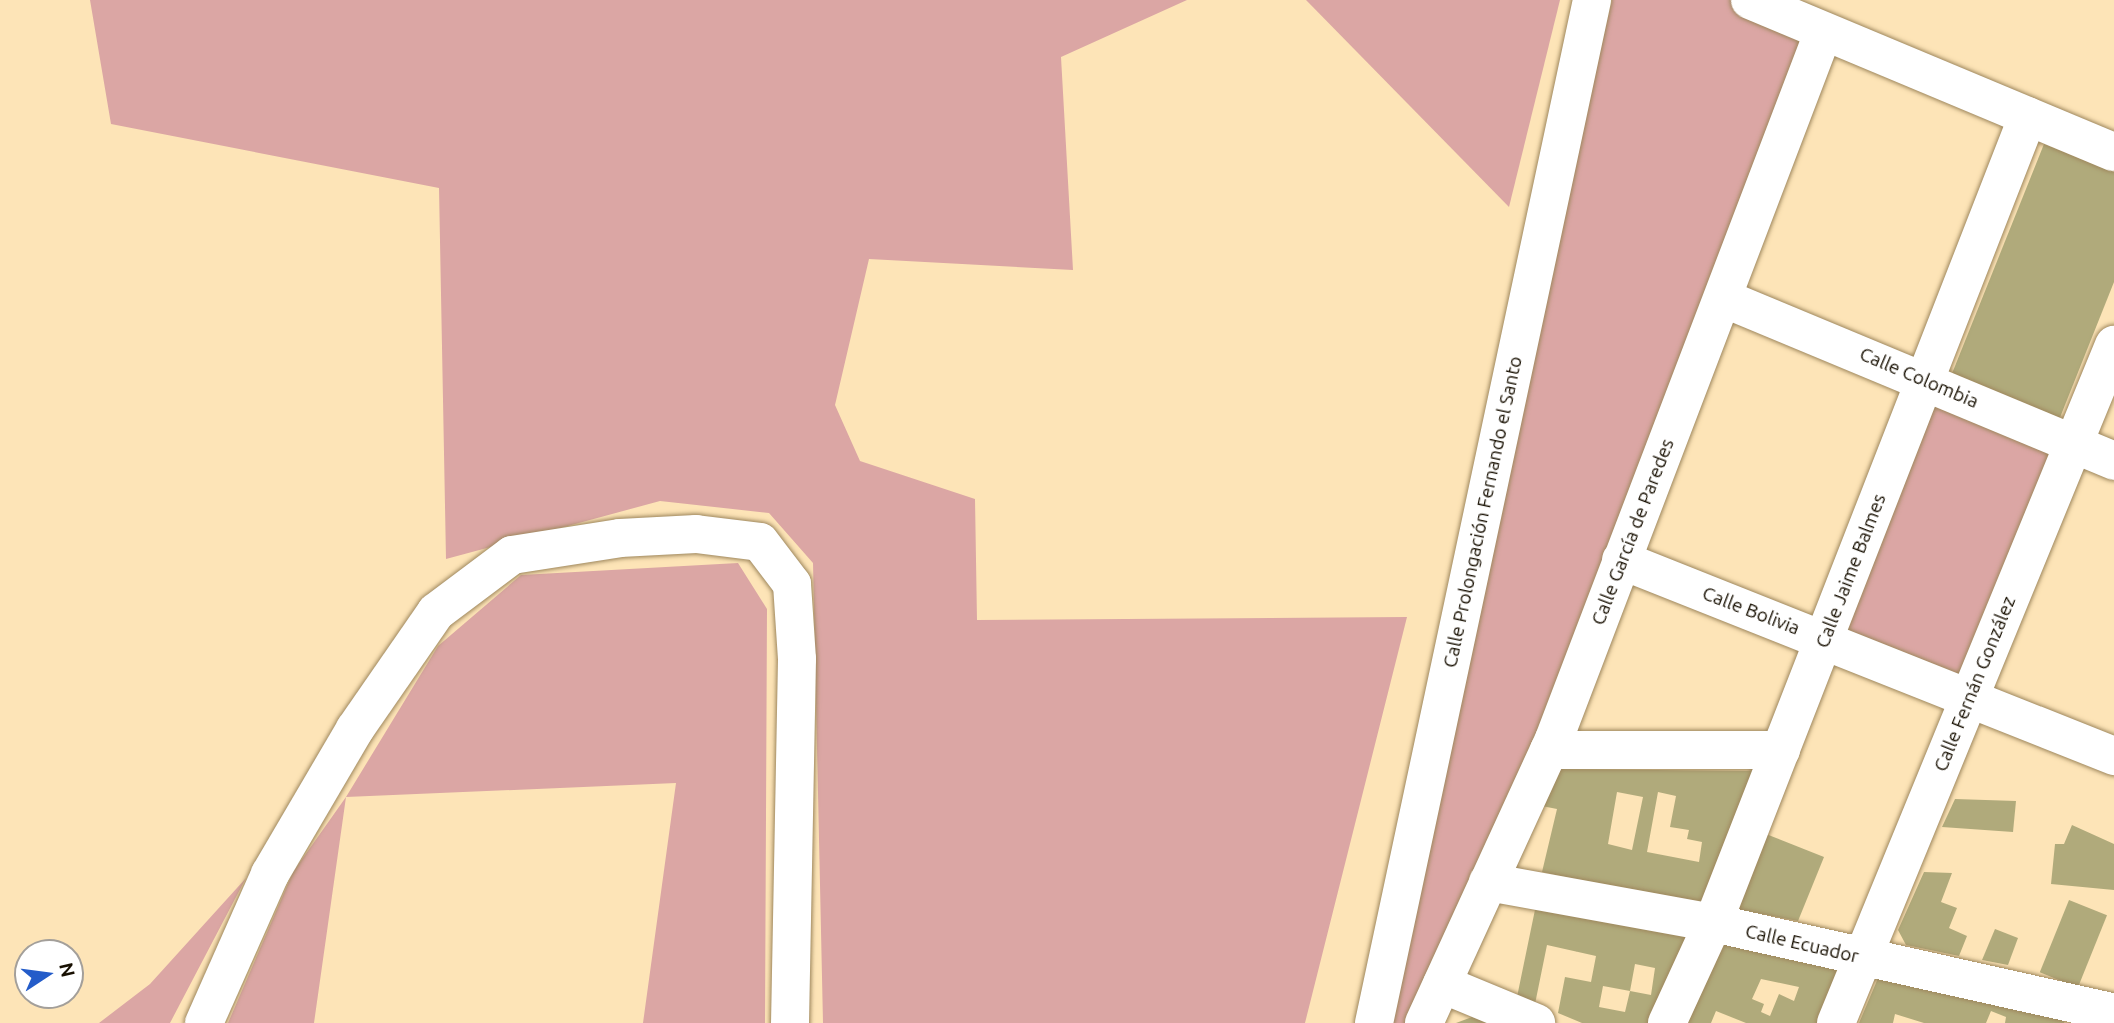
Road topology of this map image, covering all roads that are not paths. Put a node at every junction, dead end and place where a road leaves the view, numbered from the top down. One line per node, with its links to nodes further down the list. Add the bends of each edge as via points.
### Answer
1 (1592, 0): 24 (street, Calle Prolongación Fernando el Santo)
2 (1750, 0): 3 (street)
3 (1823, 33): 4 (street); 6 (street, Calle García de Paredes)
4 (2028, 116): 5 (street); 8 (street, Calle Jaime Balmes)
5 (2114, 152)
6 (1723, 298): 8 (street, Calle Colombia); 11 (street, Calle García de Paredes)
7 (2114, 345): 9 (street, Calle Fernán González)
8 (1924, 379): 9 (street, Calle Colombia); 12 (street, Calle Jaime Balmes)
9 (2073, 446): 10 (street, Calle Colombia); 13 (street, Calle Fernán González)
10 (2114, 461)
11 (1621, 561): 12 (street, Calle Bolivia); 14 (street, Calle García de Paredes)
12 (1825, 639): 13 (street, Calle Bolivia); 15 (street, Calle Jaime Balmes)
13 (1968, 702): 16 (street, Calle Bolivia); 19 (street, Calle Fernán González)
14 (1549, 750): 15 (street); 17 (street, Calle García de Paredes)
15 (1781, 750): 18 (street, Calle Jaime Balmes)
16 (2114, 756)
17 (1488, 882): 18 (street, Calle Ecuador); 20 (street, Calle García de Paredes)
18 (1713, 923): 19 (street, Calle Ecuador); 27 (street, Calle Jaime Balmes)
19 (1863, 958): 21 (street, Calle Ecuador); 28 (street, Calle Fernán González)
20 (1441, 984): 25 (street, Calle García de Paredes); 26 (street)
21 (2114, 1013)
22 (204, 1023): 23 (street, via 270,874 355,729 436,612 512,555 620,538 696,534 760,542 792,584 797,659)
23 (790, 1023)
24 (1374, 1023)
25 (1424, 1023)
26 (1536, 1023)
27 (1667, 1023)
28 (1836, 1023)

